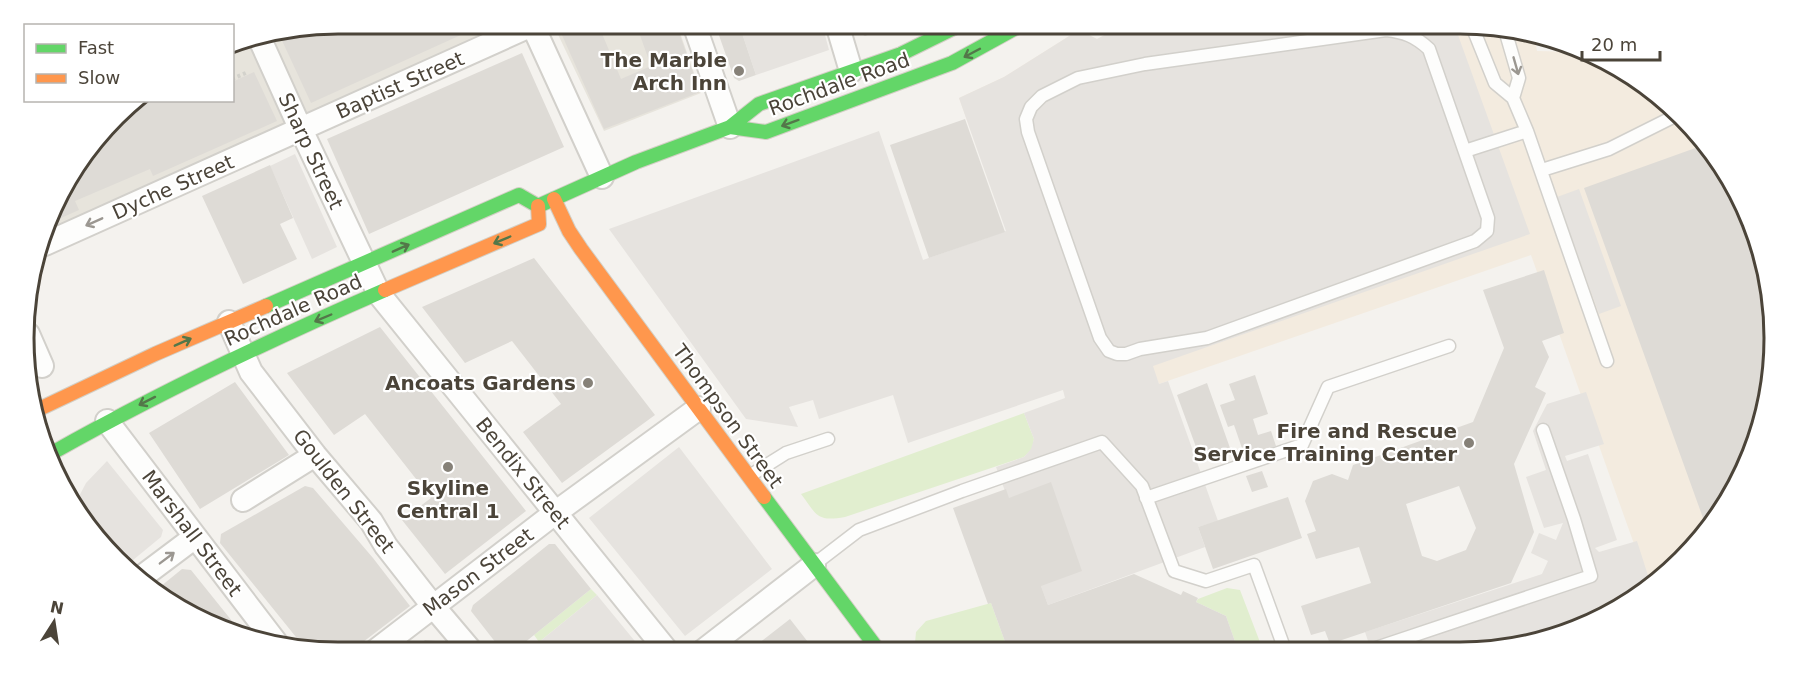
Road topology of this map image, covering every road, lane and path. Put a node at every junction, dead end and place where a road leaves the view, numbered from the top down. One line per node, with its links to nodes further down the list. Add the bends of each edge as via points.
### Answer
1 (510, 34): 18 (street, Baptist Street)
2 (537, 34): 22 (street)
3 (697, 34): 17 (street)
4 (840, 34): 12 (street)
5 (942, 34): 12 (main road, Rochdale Road, via 902,54)
6 (1005, 34): 17 (main road, Rochdale Road, one-way to 17, via 952,63 766,132)
7 (1358, 34): 20 (lane, via 1145,64 1078,78 1042,96 1031,107 1026,119 1028,132 1100,338 1110,351 1126,354 1207,338 1475,241 1487,231 1488,218)
8 (1408, 34): 20 (lane, via 1430,49)
9 (1475, 35): 15 (lane, via 1495,84)
10 (1507, 38): 15 (lane, one-way to 15, via 1519,78)
11 (262, 44): 18 (street, Sharp Street)
12 (851, 71): 17 (main road, Rochdale Road, via 759,104)
13 (250, 72): 14 (path)
14 (234, 78)
15 (1513, 98): 19 (lane)
16 (1670, 119): 21 (lane, via 1609,149)
17 (730, 128): 22 (main road, Rochdale Road)
18 (301, 130): 25 (street, Dyche Street, one-way to 25); 26 (street, Sharp Street)
19 (1527, 131): 20 (lane); 21 (lane)
20 (1465, 151)
21 (1542, 170): 32 (lane)
22 (602, 177): 23 (main road, Rochdale Road)
23 (554, 199): 24 (main road, Rochdale Road); 35 (main road, Thompson Street, via 581,249)
24 (538, 206): 26 (main road, Rochdale Road, one-way to 24, via 519,195); 27 (main road, Rochdale Road, one-way to 27, via 538,224)
25 (51, 242)
26 (364, 264): 27 (street, Sharp Street); 28 (main road, Rochdale Road)
27 (379, 294): 31 (main road, Rochdale Road, one-way to 31); 45 (street, Bendix Street)
28 (229, 322): 31 (street, Goulden Street); 34 (main road, Rochdale Road, one-way to 28)
29 (1449, 346): 43 (lane, via 1328,387 1302,445)
30 (35, 349): 33 (street)
31 (241, 353): 36 (main road, Rochdale Road, one-way to 36); 40 (street, Goulden Street, via 251,372)
32 (1607, 361)
33 (42, 366)
34 (43, 408)
35 (699, 408): 42 (main road, Thompson Street); 45 (street, Mason Street)
36 (102, 424): 39 (main road, Rochdale Road); 41 (main road); 46 (street, Marshall Street)
37 (1543, 430): 57 (lane, via 1591,576)
38 (828, 439): 42 (lane, via 786,453)
39 (57, 450)
40 (315, 454): 44 (street); 49 (street, Goulden Street, via 371,521)
41 (72, 460)
42 (749, 477): 47 (main road, Thompson Street)
43 (1146, 498): 47 (lane, via 1142,486 1102,442 859,530); 56 (lane, via 1174,571 1206,581 1254,565)
44 (243, 500)
45 (555, 513): 49 (street, Mason Street); 53 (street, Bendix Street)
46 (195, 537): 48 (street, one-way to 46); 50 (street, Marshall Street)
47 (814, 565): 54 (street); 55 (main road, Thompson Street)
48 (147, 573)
49 (433, 606): 51 (street, Mason Street); 52 (street, Goulden Street)
50 (269, 633)
51 (387, 642)
52 (464, 642)
53 (660, 642)
54 (714, 642)
55 (872, 642)
56 (1282, 642)
57 (1394, 642)

